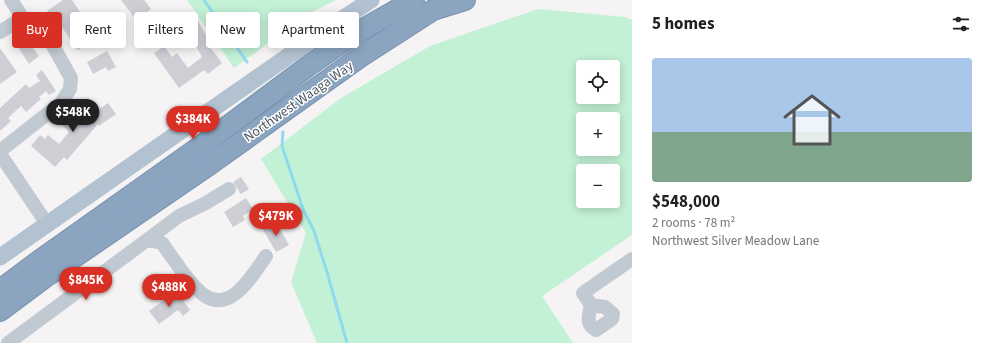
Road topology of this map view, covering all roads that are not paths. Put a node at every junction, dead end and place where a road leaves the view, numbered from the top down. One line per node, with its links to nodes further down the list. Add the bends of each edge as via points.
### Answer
1 (11, 0): 5 (street)
2 (371, 0): 11 (main road)
3 (414, 0): 16 (highway, Northwest Waaga Way, via 351,36 311,64 205,144)
4 (464, 0): 18 (highway, Northwest Waaga Way, via 433,10 360,57)
5 (19, 12)
6 (12, 24): 7 (street)
7 (0, 32)
8 (54, 48): 9 (street, via 71,78 70,89 61,103)
9 (0, 153): 11 (street)
10 (229, 189): 12 (street, via 179,216)
11 (47, 224): 14 (main road)
12 (147, 240): 13 (street, via 162,243 194,287 212,300 220,301 235,294); 19 (street)
13 (266, 256)
14 (0, 257)
15 (632, 259): 17 (street, via 583,292)
16 (0, 290)
17 (591, 305)
18 (0, 311)
19 (8, 343)

